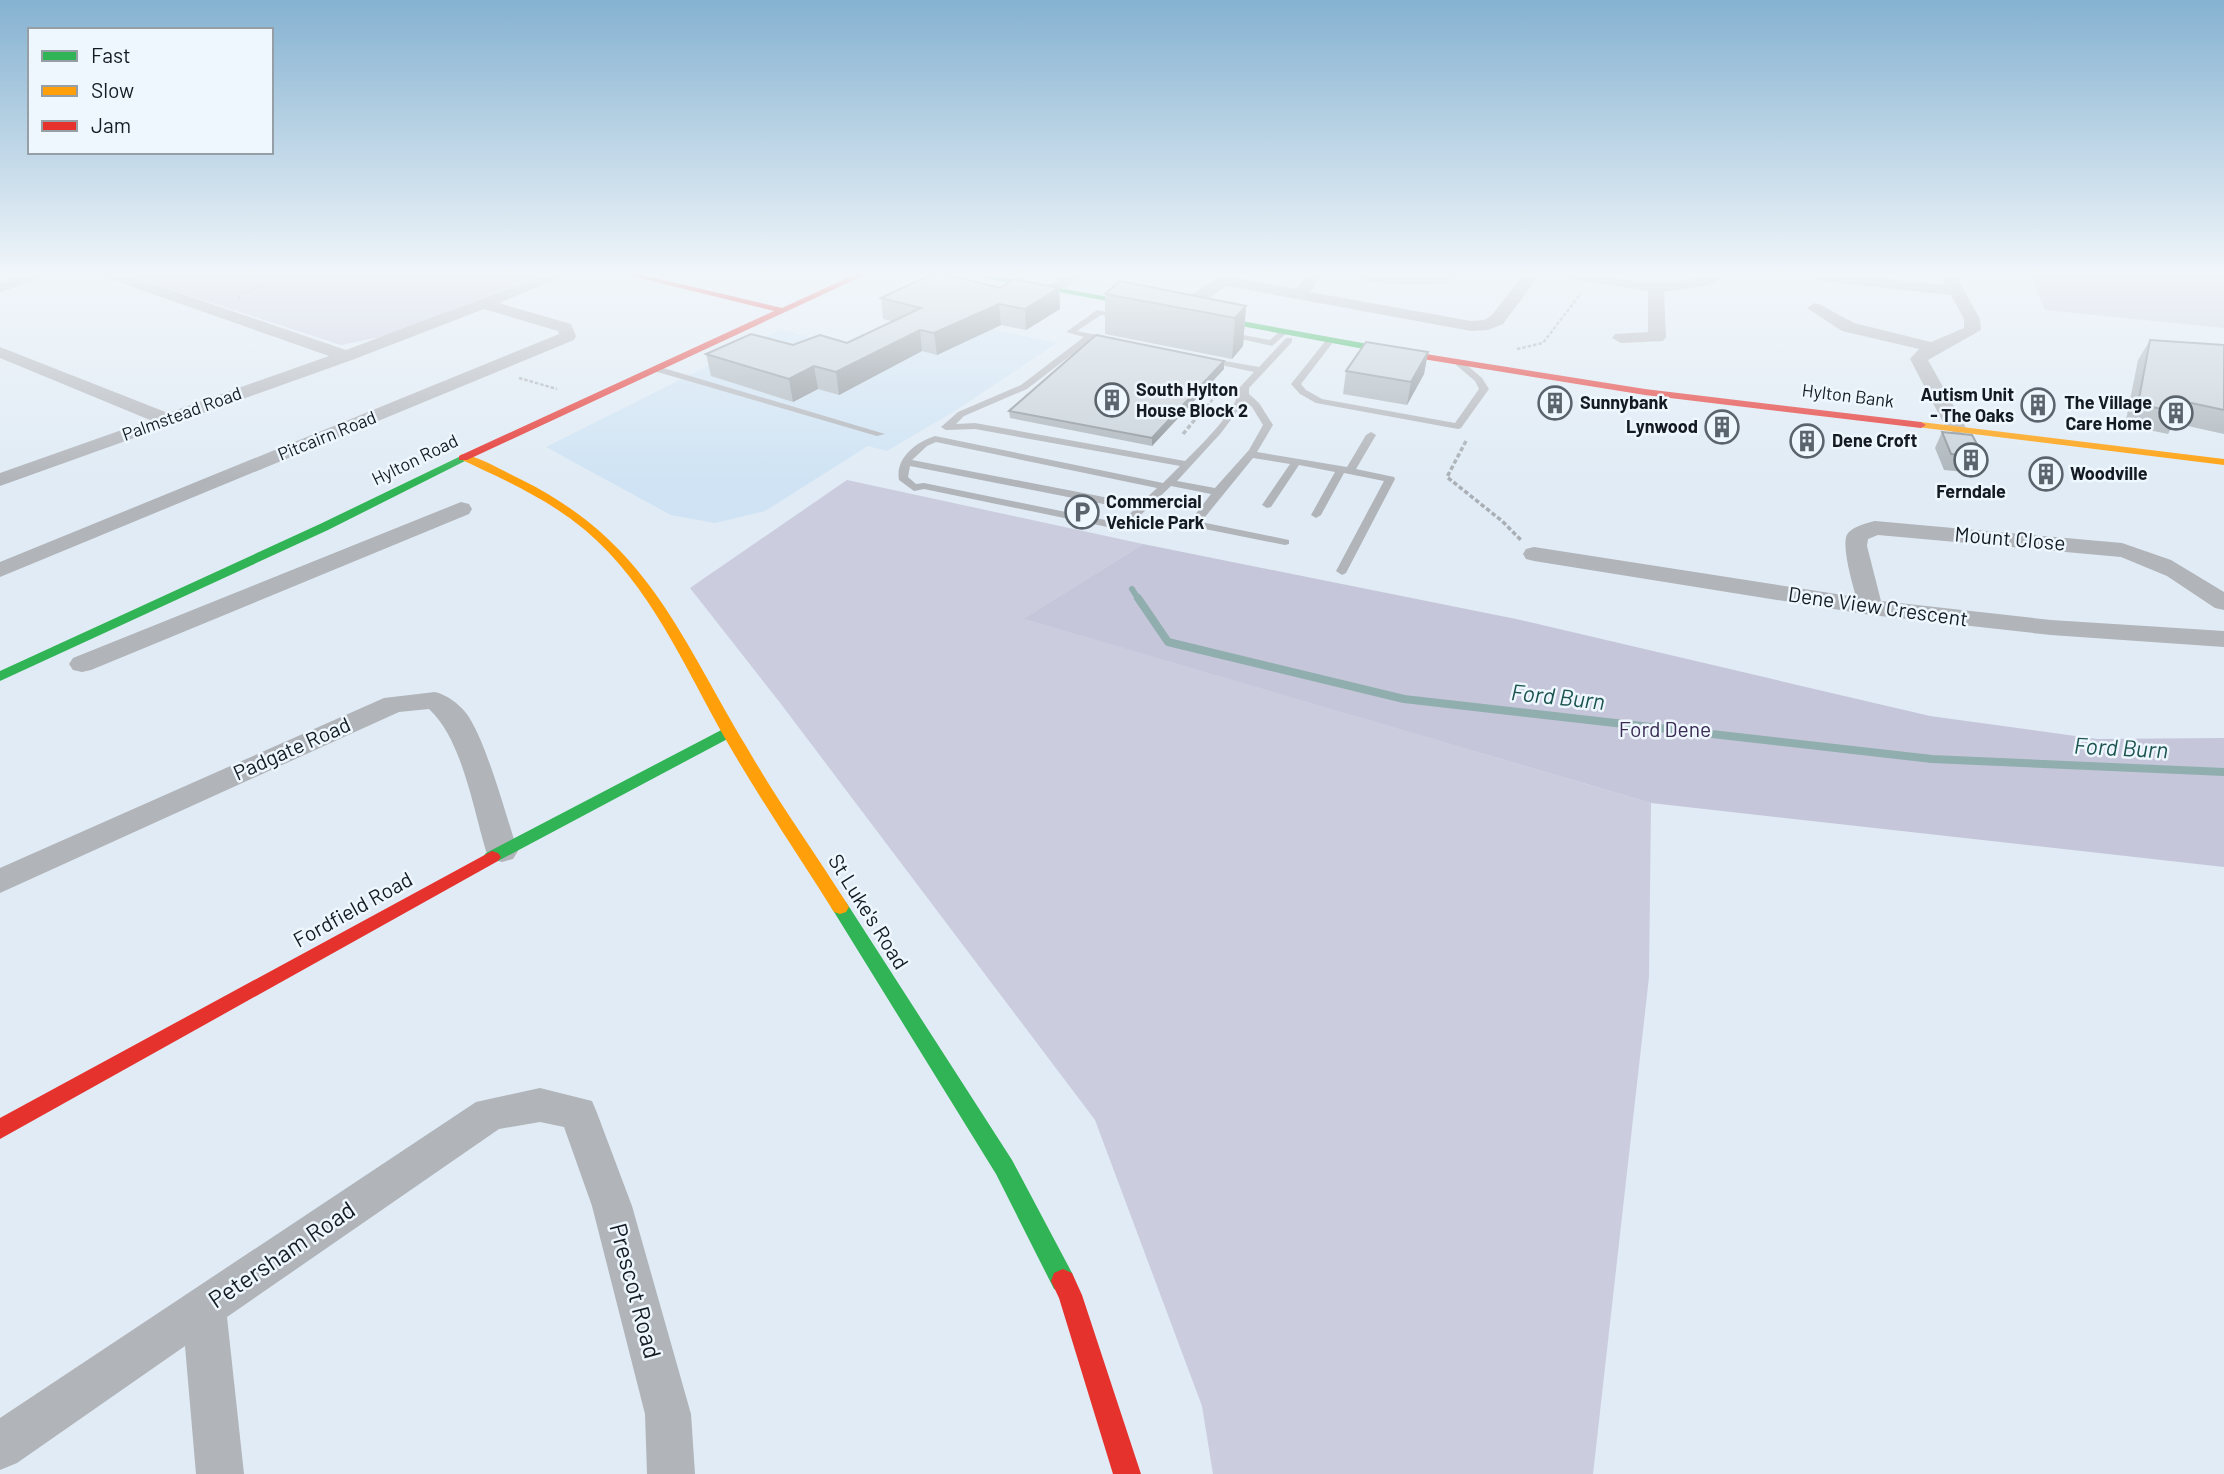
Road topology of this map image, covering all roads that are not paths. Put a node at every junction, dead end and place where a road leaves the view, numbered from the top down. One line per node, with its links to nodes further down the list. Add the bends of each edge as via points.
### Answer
1 (308, 343): 13 (street)
2 (381, 343): 13 (street, Palmstead Road)
3 (552, 343): 41 (street, Pitcairn Road)
4 (722, 343): 16 (street, Hylton Road)
5 (1082, 343): 20 (lane, via 1024,387 961,414)
6 (1281, 343): 17 (lane)
7 (1329, 343): 15 (lane, via 1296,384 1303,392 1319,401 1458,426 1484,388)
8 (1340, 343): 15 (street, Hylton Bank)
9 (1908, 343): 11 (street)
10 (1945, 343): 11 (street)
11 (1930, 347): 21 (street, via 1919,359)
12 (0, 352): 19 (street)
13 (346, 356): 19 (street, Palmstead Road)
14 (1194, 357): 17 (lane)
15 (1459, 363): 21 (street, Hylton Bank, via 1645,392)
16 (657, 369): 22 (lane); 26 (street, Hylton Road)
17 (1259, 370): 18 (lane, via 1244,388)
18 (1244, 395): 25 (lane, via 1268,425); 30 (lane, via 1227,423)
19 (166, 419): 32 (street, Palmstead Road)
20 (946, 427): 24 (lane); 30 (lane, via 975,426)
21 (1956, 428): 29 (street, Hylton Bank)
22 (880, 435)
23 (1371, 435): 31 (lane)
24 (935, 439): 27 (lane); 33 (lane)
25 (1250, 454): 28 (lane); 34 (lane)
26 (464, 457): 43 (street, Hylton Road); 50 (street, St Luke's Road, via 525,486 590,527 627,564 691,655)
27 (905, 462): 36 (lane); 36 (lane, via 903,478 914,488 924,486 1122,527)
28 (1296, 462): 31 (lane); 35 (lane)
29 (2224, 462)
30 (1186, 464): 33 (lane)
31 (1346, 471): 38 (lane); 42 (lane, via 1390,479)
32 (0, 480)
33 (1166, 484): 34 (lane); 36 (lane)
34 (1218, 492): 39 (lane, via 1194,524)
35 (1267, 505)
36 (1142, 508)
37 (461, 509): 44 (street)
38 (1316, 514)
39 (1285, 542)
40 (1534, 554): 46 (street, Dene View Crescent)
41 (0, 570)
42 (1342, 571)
43 (223, 574): 44 (street); 49 (street, Hylton Road)
44 (257, 591): 48 (street)
45 (2224, 603): 46 (street, Mount Close, via 2165,564 2122,550 1875,528 1857,536 1856,545)
46 (1871, 608): 47 (street, Dene View Crescent, via 2155,637)
47 (2224, 639)
48 (82, 664)
49 (0, 677)
50 (729, 731): 51 (street, Fordfield Road); 59 (street, St Luke's Road, via 1004,1167 1070,1295)
51 (502, 851): 52 (street, Padgate Road, via 455,718 435,700 394,704); 54 (street, Fordfield Road)
52 (0, 881)
53 (578, 1113): 55 (street, Petersham Road, via 540,1105 490,1114); 58 (street, Prescot Road, via 612,1206 668,1414)
54 (0, 1129)
55 (204, 1308): 56 (street, Petersham Road); 57 (street)
56 (0, 1446)
57 (220, 1474)
58 (671, 1474)
59 (1127, 1474)

